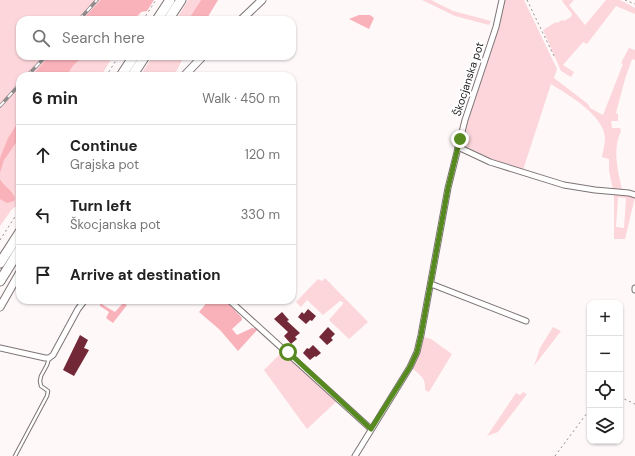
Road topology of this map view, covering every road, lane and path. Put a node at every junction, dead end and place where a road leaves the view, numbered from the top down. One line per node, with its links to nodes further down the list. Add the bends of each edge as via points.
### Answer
1 (156, 0): 9 (path)
2 (170, 0): 10 (highway)
3 (181, 0): 11 (highway)
4 (262, 0): 12 (street)
5 (502, 0): 22 (street, Škocjanska pot)
6 (527, 0): 13 (path)
7 (625, 0): 8 (path)
8 (635, 4)
9 (146, 16)
10 (160, 16)
11 (171, 16)
12 (245, 16)
13 (554, 56)
14 (116, 60): 18 (path)
15 (131, 60): 19 (highway)
16 (142, 60): 20 (highway)
17 (199, 60): 21 (street)
18 (109, 72)
19 (124, 72)
20 (135, 72)
21 (188, 72)
22 (458, 147): 23 (street, via 490,162 564,185); 31 (street, Škocjanska pot)
23 (635, 195)
24 (16, 215): 26 (path)
25 (16, 238): 28 (highway)
26 (0, 240)
27 (16, 256): 30 (highway)
28 (0, 263)
29 (16, 279): 34 (street)
30 (0, 281)
31 (430, 284): 35 (street); 41 (street, Škocjanska pot, via 417,352)
32 (82, 304): 37 (street)
33 (233, 304): 41 (street)
34 (0, 307)
35 (526, 322)
36 (0, 348): 37 (street)
37 (49, 358): 42 (lane, via 40,381 41,386 48,391 47,396)
38 (623, 398): 39 (path)
39 (635, 404)
40 (587, 413): 44 (path)
41 (371, 429): 43 (street, Škocjanska pot)
42 (15, 456)
43 (355, 456)
44 (554, 456)

